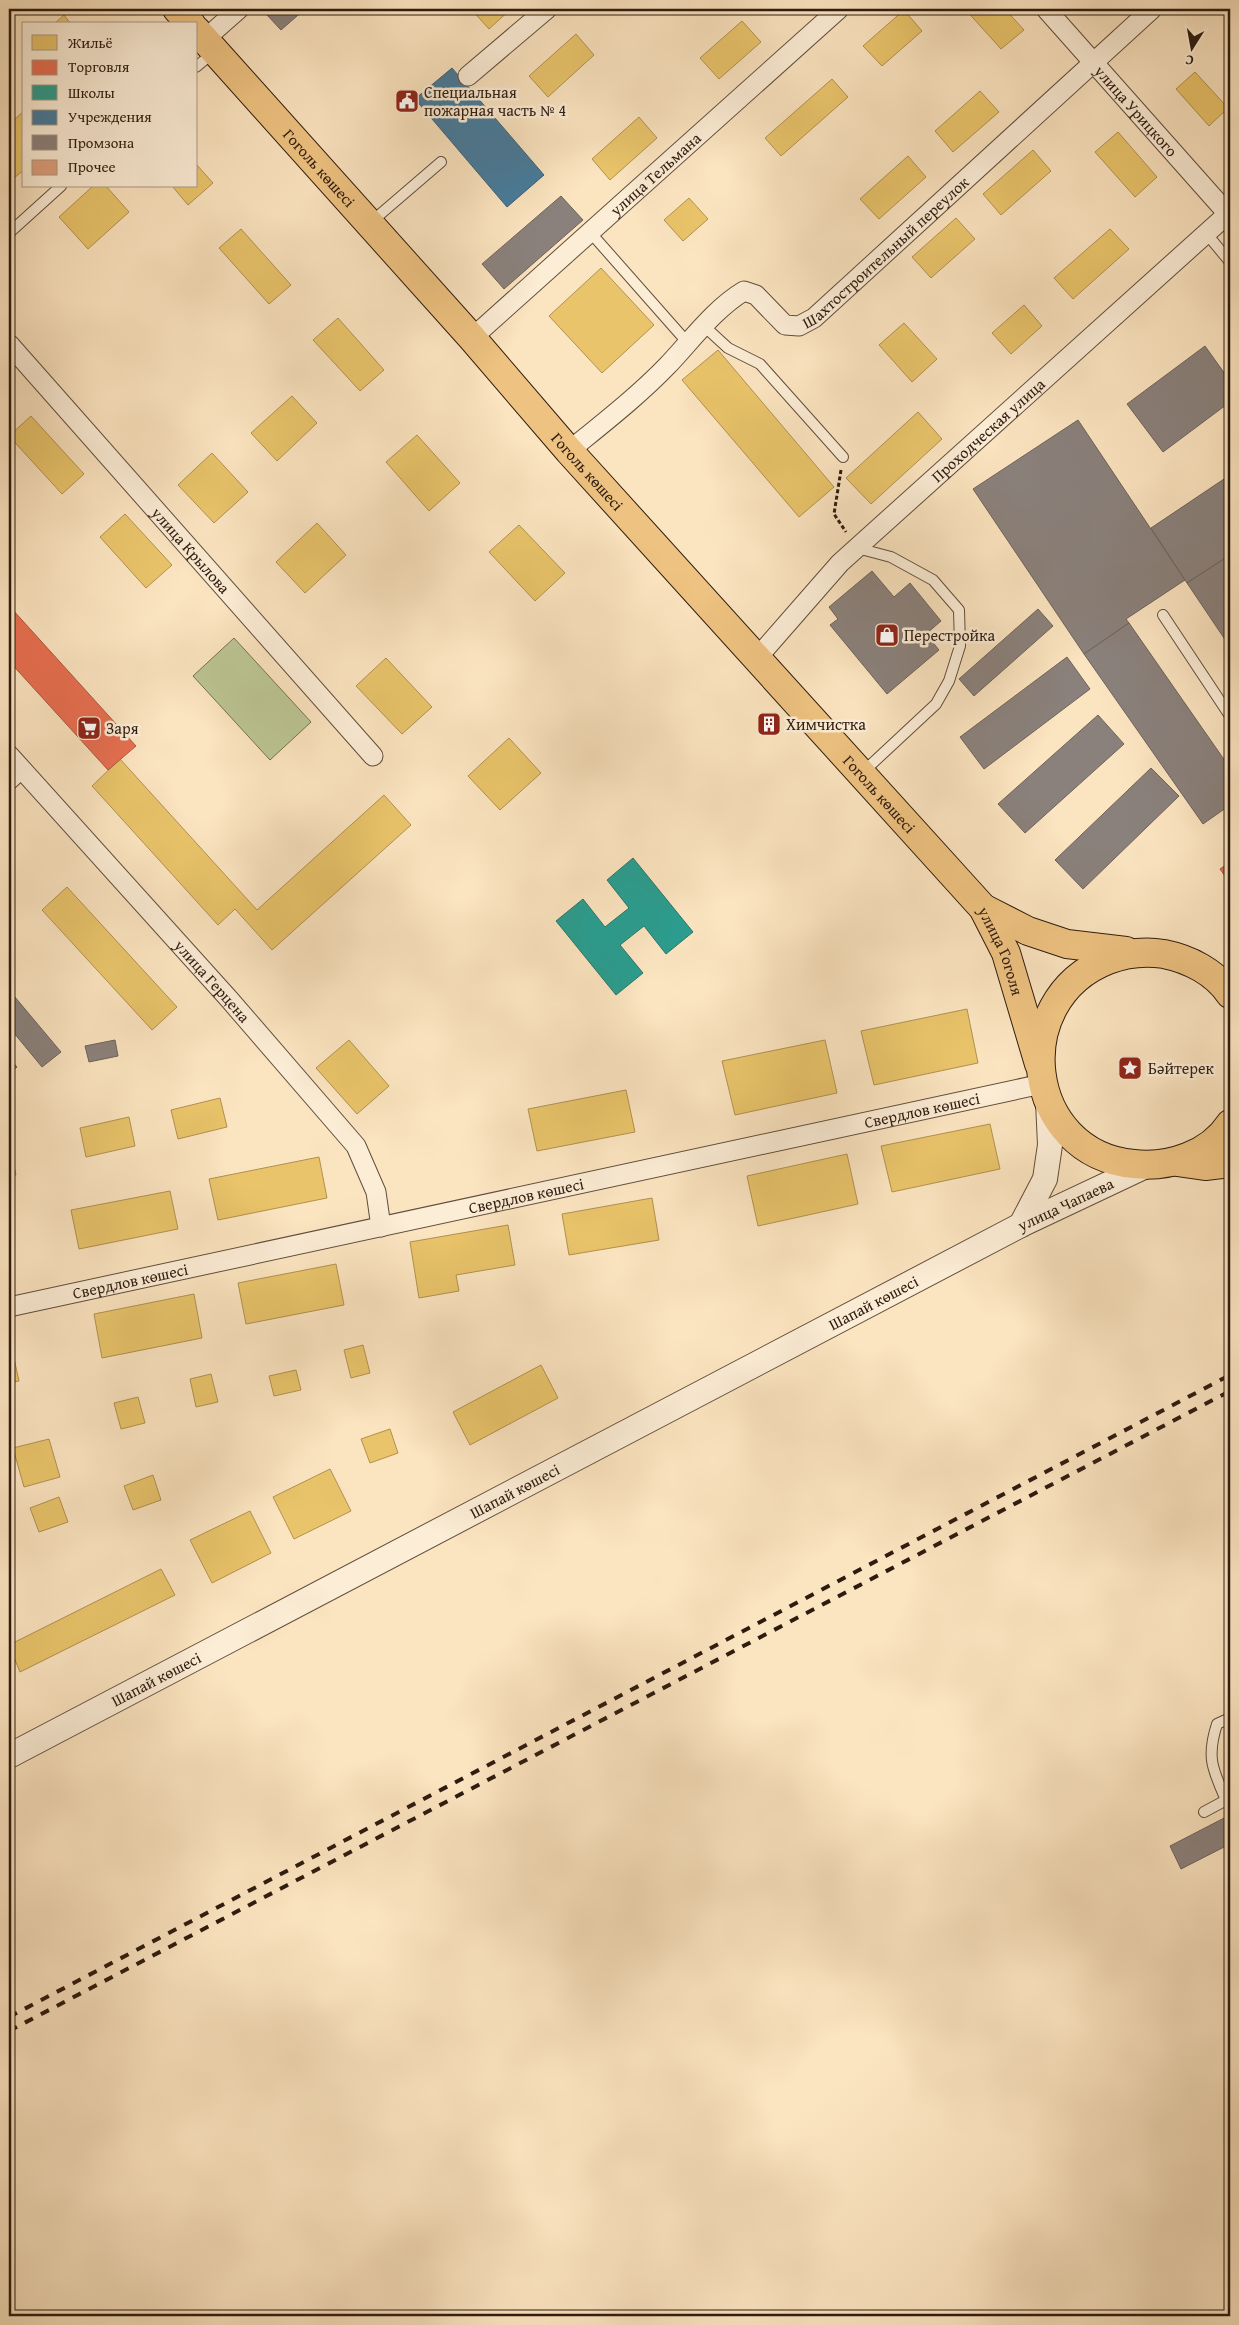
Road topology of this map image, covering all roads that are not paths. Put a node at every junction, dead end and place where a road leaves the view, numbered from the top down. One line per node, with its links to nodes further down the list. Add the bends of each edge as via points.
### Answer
1 (177, 9): 7 (main road, Гоголь көшесі)
2 (239, 9): 8 (street)
3 (547, 9): 10 (street)
4 (839, 9): 15 (street, улица Тельмана)
5 (1046, 9): 9 (street, улица Урицкого)
6 (1152, 9): 9 (street, Шахтостроительный переулок)
7 (186, 22)
8 (201, 42): 14 (main road, Гоголь көшесі)
9 (1093, 62): 13 (street, улица Урицкого); 19 (street, Шахтостроительный переулок, via 814,318 799,326 785,325 756,295 744,291)
10 (468, 76)
11 (441, 162): 14 (lane)
12 (59, 188): 16 (lane)
13 (1229, 213): 17 (street, Проходческая улица)
14 (370, 224): 20 (main road, Гоголь көшесі)
15 (590, 232): 20 (street, улица Тельмана); 21 (lane)
16 (9, 233)
17 (1206, 233): 18 (lane); 25 (street, Проходческая улица)
18 (1230, 262)
19 (704, 326): 21 (street, Шахтостроительный переулок); 24 (lane, via 728,348 760,364)
20 (472, 338): 23 (main road, Гоголь көшесі)
21 (687, 342): 23 (street, Шахтостроительный переулок, via 667,366)
22 (9, 344): 30 (street, улица Крылова)
23 (569, 451): 27 (main road, Гоголь көшесі)
24 (843, 457)
25 (857, 548): 27 (street, Проходческая улица); 32 (lane, via 891,557 933,580 959,610 960,646 949,681 936,704)
26 (1163, 615): 28 (lane)
27 (757, 658): 32 (main road, Гоголь көшесі)
28 (1230, 716)
29 (9, 755): 31 (street, улица Герцена)
30 (373, 756)
31 (24, 772): 33 (lane); 43 (street, улица Герцена, via 230,998 356,1146 376,1192)
32 (862, 773): 34 (main road, Гоголь көшесі)
33 (9, 786)
34 (983, 908): 35 (main road, улица Гоголя, via 1028,931 1067,944); 37 (main road, улица Гоголя, via 1006,953)
35 (1137, 953): 36 (main road, via 1177,957 1195,964); 37 (main road, via 1117,956 1098,964 1081,975 1054,1005 1041,1043)
36 (1224, 984)
37 (1043, 1083): 41 (main road, улица Гоголя, via 1058,1120 1072,1136 1106,1158); 42 (street, улица Чапаева, via 1050,1145 1045,1179); 43 (street, Свердлов көшесі)
38 (1230, 1124): 39 (main road, via 1203,1150)
39 (1175, 1162): 40 (main road, via 1205,1166); 41 (main road, улица Гоголя)
40 (1230, 1163)
41 (1146, 1166): 42 (street, улица Чапаева)
42 (1021, 1225): 46 (street, Шапай көшесі)
43 (381, 1227): 44 (street, Свердлов көшесі)
44 (9, 1307)
45 (1230, 1718): 47 (lane, via 1217,1724 1212,1742 1212,1767)
46 (9, 1756)
47 (1228, 1799): 48 (lane)
48 (1204, 1812)

